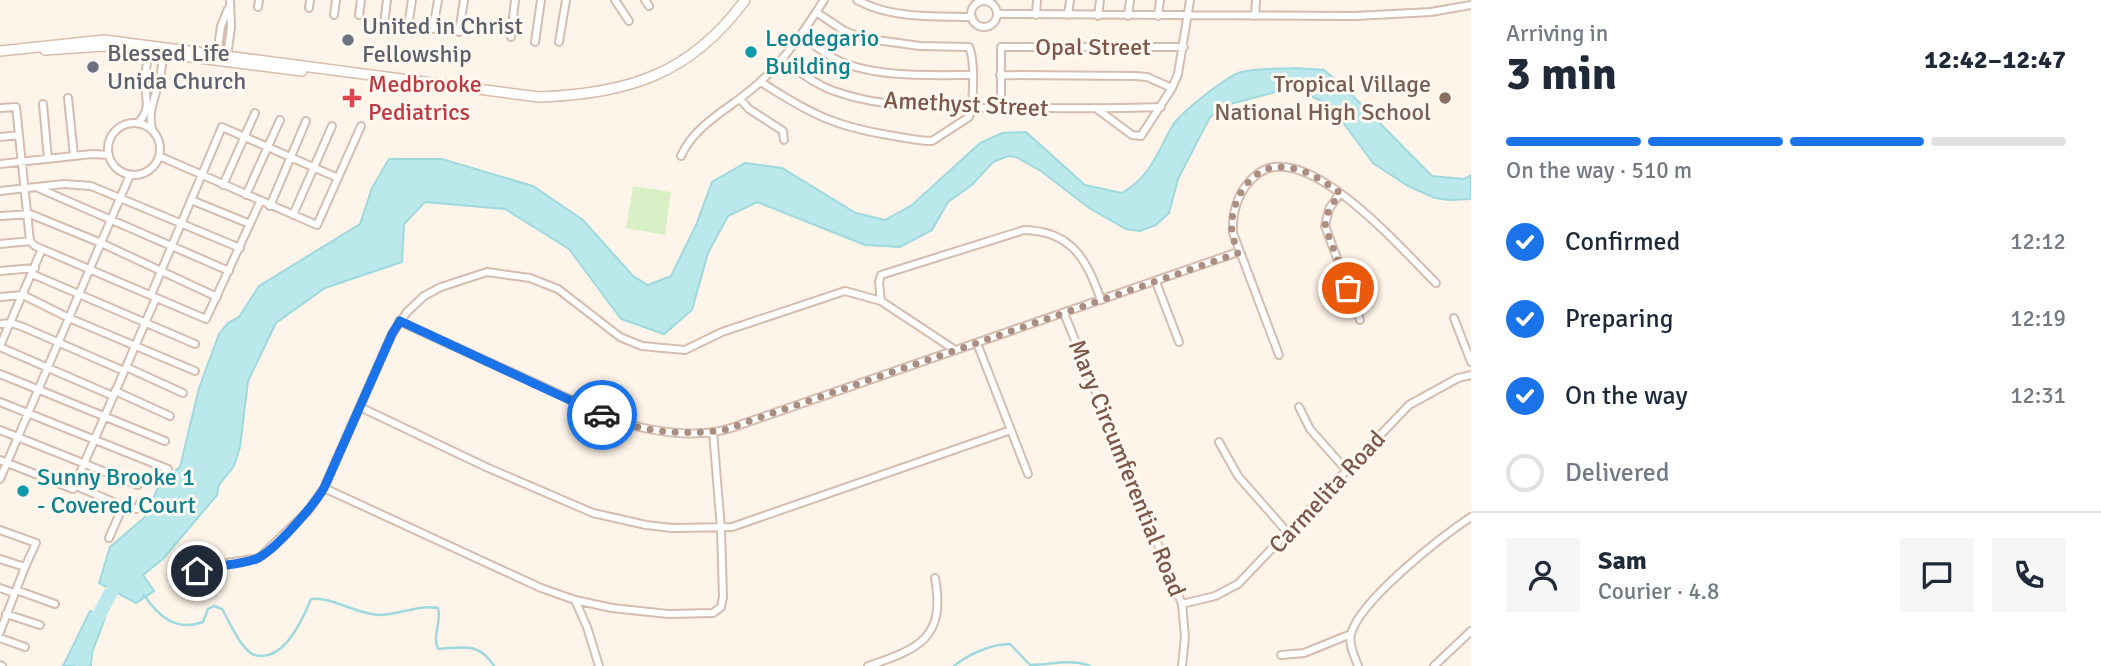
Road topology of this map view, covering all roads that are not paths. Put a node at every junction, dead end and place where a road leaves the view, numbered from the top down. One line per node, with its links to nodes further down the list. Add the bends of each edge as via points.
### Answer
1 (310, 0): 25 (street)
2 (336, 0): 28 (street)
3 (361, 0): 29 (street)
4 (387, 0): 39 (street)
5 (412, 0): 40 (street)
6 (438, 0): 41 (street)
7 (464, 0): 42 (street)
8 (515, 0): 44 (street)
9 (541, 0): 45 (street)
10 (566, 0): 46 (street)
11 (615, 0): 38 (street)
12 (746, 0): 51 (main road, via 717,35 683,61 645,81 596,93 539,97)
13 (824, 0): 27 (street)
14 (857, 0): 37 (street, via 905,14)
15 (999, 0): 26 (street)
16 (1037, 0): 30 (street)
17 (1070, 0): 31 (street)
18 (1100, 0): 32 (street)
19 (1130, 0): 33 (street)
20 (1160, 0): 34 (street)
21 (1190, 0): 35 (street)
22 (1256, 0): 36 (street)
23 (229, 4): 51 (street, via 231,27)
24 (1471, 5): 36 (street, via 1381,15)
25 (309, 8)
26 (996, 11): 30 (street); 37 (street, via 988,2 979,3); 37 (street, via 994,22 984,27)
27 (816, 12): 43 (street); 53 (street, via 862,38 969,47)
28 (334, 15)
29 (359, 15)
30 (1036, 15): 31 (street)
31 (1068, 15): 32 (street)
32 (1098, 16): 33 (street)
33 (1128, 16): 34 (street)
34 (1158, 16): 35 (street)
35 (1187, 16): 36 (street); 47 (street)
36 (1255, 16)
37 (972, 17)
38 (629, 21)
39 (384, 24)
40 (408, 26)
41 (433, 29)
42 (459, 32)
43 (801, 36): 52 (street); 53 (street, via 857,67 905,74)
44 (511, 37)
45 (535, 41)
46 (559, 42)
47 (1184, 47): 54 (street, Opal Street, via 1001,47); 56 (street)
48 (150, 49): 49 (main road); 50 (main road, via 103,46); 68 (street, via 145,116)
49 (163, 50): 51 (main road); 71 (street, via 150,118)
50 (5, 52)
51 (222, 58)
52 (782, 60): 55 (street); 62 (street, Amethyst Street, via 843,94 915,106)
53 (972, 75): 62 (street)
54 (1000, 75): 56 (street, via 1136,76); 63 (street)
55 (761, 82): 58 (street); 62 (street, via 840,125 925,141 939,138 969,117)
56 (1172, 88): 60 (street)
57 (68, 98): 78 (street)
58 (740, 99): 75 (street, via 783,131); 80 (street, via 694,134)
59 (43, 104): 82 (street)
60 (1161, 107): 64 (street, Amethyst Street); 64 (street, via 1141,136)
61 (0, 108): 72 (street, via 16,107)
62 (971, 108): 63 (street, Amethyst Street)
63 (1001, 108): 64 (street, Amethyst Street)
64 (1097, 109)
65 (255, 113): 74 (street)
66 (279, 120): 76 (street)
67 (306, 121): 81 (street)
68 (138, 123): 71 (street); 77 (street, via 115,131)
69 (332, 126): 85 (street)
70 (360, 126): 88 (street)
71 (153, 131): 79 (street)
72 (19, 135): 73 (street); 83 (street)
73 (0, 136)
74 (245, 137): 76 (street); 87 (street, via 222,127); 89 (street)
75 (784, 140)
76 (268, 147): 81 (street); 94 (street)
77 (109, 155): 78 (street); 86 (street, via 114,166)
78 (74, 156): 82 (street)
79 (159, 156): 86 (street, via 151,169); 87 (street)
80 (681, 156)
81 (292, 157): 85 (street); 98 (street)
82 (48, 159): 83 (street)
83 (21, 162): 84 (street); 91 (street)
84 (0, 164)
85 (315, 167): 88 (street); 100 (street)
86 (130, 175): 95 (street)
87 (202, 175): 89 (street); 96 (street)
88 (338, 178): 100 (street, via 317,225)
89 (223, 185): 94 (street)
90 (37, 187): 91 (street); 95 (street, via 78,184); 102 (street)
91 (24, 189): 92 (street); 99 (street)
92 (0, 191)
93 (1340, 193): 111 (street, via 1308,172 1280,166 1260,171 1237,202 1233,233); 118 (street); 129 (street, via 1325,226)
94 (246, 195): 97 (street)
95 (121, 197): 102 (street); 103 (street)
96 (191, 200): 103 (street); 104 (street)
97 (260, 202): 98 (street); 104 (street)
98 (270, 205): 100 (street)
99 (27, 213): 101 (street); 105 (street); 106 (street)
100 (293, 215)
101 (0, 216)
102 (111, 221): 106 (street); 108 (street)
103 (182, 223): 108 (street); 109 (street)
104 (250, 224): 109 (street)
105 (30, 241): 107 (street); 110 (street)
106 (101, 243): 112 (street); 116 (street)
107 (0, 244)
108 (172, 248): 115 (street); 116 (street)
109 (240, 248): 115 (street)
110 (43, 249): 112 (street); 114 (street)
111 (1238, 253): 117 (street); 141 (street)
112 (90, 269): 119 (street); 121 (street)
113 (0, 271): 114 (street)
114 (33, 271): 119 (street); 120 (street)
115 (229, 271): 123 (street)
116 (162, 272): 121 (street); 123 (street)
117 (1156, 282): 125 (street); 135 (street)
118 (1436, 283)
119 (79, 294): 127 (street); 130 (street)
120 (23, 295): 122 (street); 127 (street); 132 (street)
121 (153, 296): 123 (street, via 203,319 208,318); 130 (street)
122 (0, 297)
123 (217, 297)
124 (881, 300): 125 (street, via 881,275 1024,230 1046,233 1074,249 1089,267); 131 (street, via 841,291 722,332 693,348 671,350 620,337 569,296 545,284 487,272 433,291); 140 (street)
125 (1101, 300): 126 (street)
126 (1064, 313): 136 (street); 188 (street, Mary Circumferential Road)
127 (69, 318): 134 (street); 138 (street)
128 (1454, 318): 142 (street)
129 (1360, 320)
130 (145, 321): 137 (street); 138 (street)
131 (400, 321): 152 (street); 159 (street, via 620,422 680,433)
132 (11, 323): 133 (street); 134 (street); 139 (street)
133 (0, 324)
134 (59, 342): 143 (street); 144 (street)
135 (1179, 342)
136 (977, 343): 140 (street); 158 (street)
137 (195, 344)
138 (135, 346): 144 (street); 145 (street)
139 (0, 347): 143 (street)
140 (955, 350): 159 (street)
141 (1279, 355)
142 (1471, 362)
143 (48, 368): 148 (street); 150 (street)
144 (125, 369): 149 (street); 150 (street)
145 (195, 371)
146 (0, 374): 148 (street)
147 (1471, 375): 167 (street, Carmelita Road, via 1409,405)
148 (37, 390): 154 (street); 155 (street)
149 (183, 393)
150 (114, 394): 155 (street); 156 (street)
151 (0, 402): 154 (street)
152 (360, 407): 172 (street); 176 (street, via 593,513 646,525)
153 (1299, 407): 167 (street, via 1310,429)
154 (28, 413): 160 (street); 161 (street)
155 (104, 416): 161 (street); 162 (street)
156 (170, 416)
157 (0, 430): 160 (street)
158 (1011, 430): 168 (street); 176 (street)
159 (713, 432): 176 (street)
160 (18, 437): 164 (street); 165 (street)
161 (94, 440): 165 (street); 166 (street)
162 (165, 442)
163 (1219, 442): 178 (street, via 1238,476)
164 (3, 461): 169 (street); 170 (street, via 71,489)
165 (85, 464): 170 (street); 171 (street)
166 (168, 469)
167 (1347, 471): 178 (street, Carmelita Road)
168 (1028, 474)
169 (0, 479)
170 (76, 485): 174 (street)
171 (138, 485)
172 (324, 488): 182 (street, via 300,519 259,558); 186 (street)
173 (140, 503): 174 (street, via 137,509)
174 (123, 506): 179 (street)
175 (1471, 517): 193 (street, via 1391,583)
176 (721, 529): 186 (street, via 723,597 721,607 713,613 660,613)
177 (0, 530): 181 (street, via 36,543)
178 (1288, 533): 188 (street, Carmelita Road, via 1238,584 1215,596)
179 (108, 538)
180 (0, 559): 181 (street)
181 (25, 567): 185 (street)
182 (197, 571)
183 (935, 578): 198 (street, via 938,614 924,639 907,652)
184 (0, 588): 185 (street)
185 (15, 591): 187 (street); 189 (street)
186 (575, 600): 197 (street)
187 (55, 604)
188 (1182, 604): 199 (street, Mary Circumferential Road)
189 (4, 616): 190 (street); 192 (street)
190 (40, 625)
191 (1471, 631): 201 (street)
192 (0, 632)
193 (1351, 634): 196 (street, via 1304,653); 200 (street)
194 (0, 638): 195 (street)
195 (25, 648)
196 (1281, 655)
197 (598, 666)
198 (868, 666)
199 (1182, 666)
200 (1358, 666)
201 (1434, 666)

